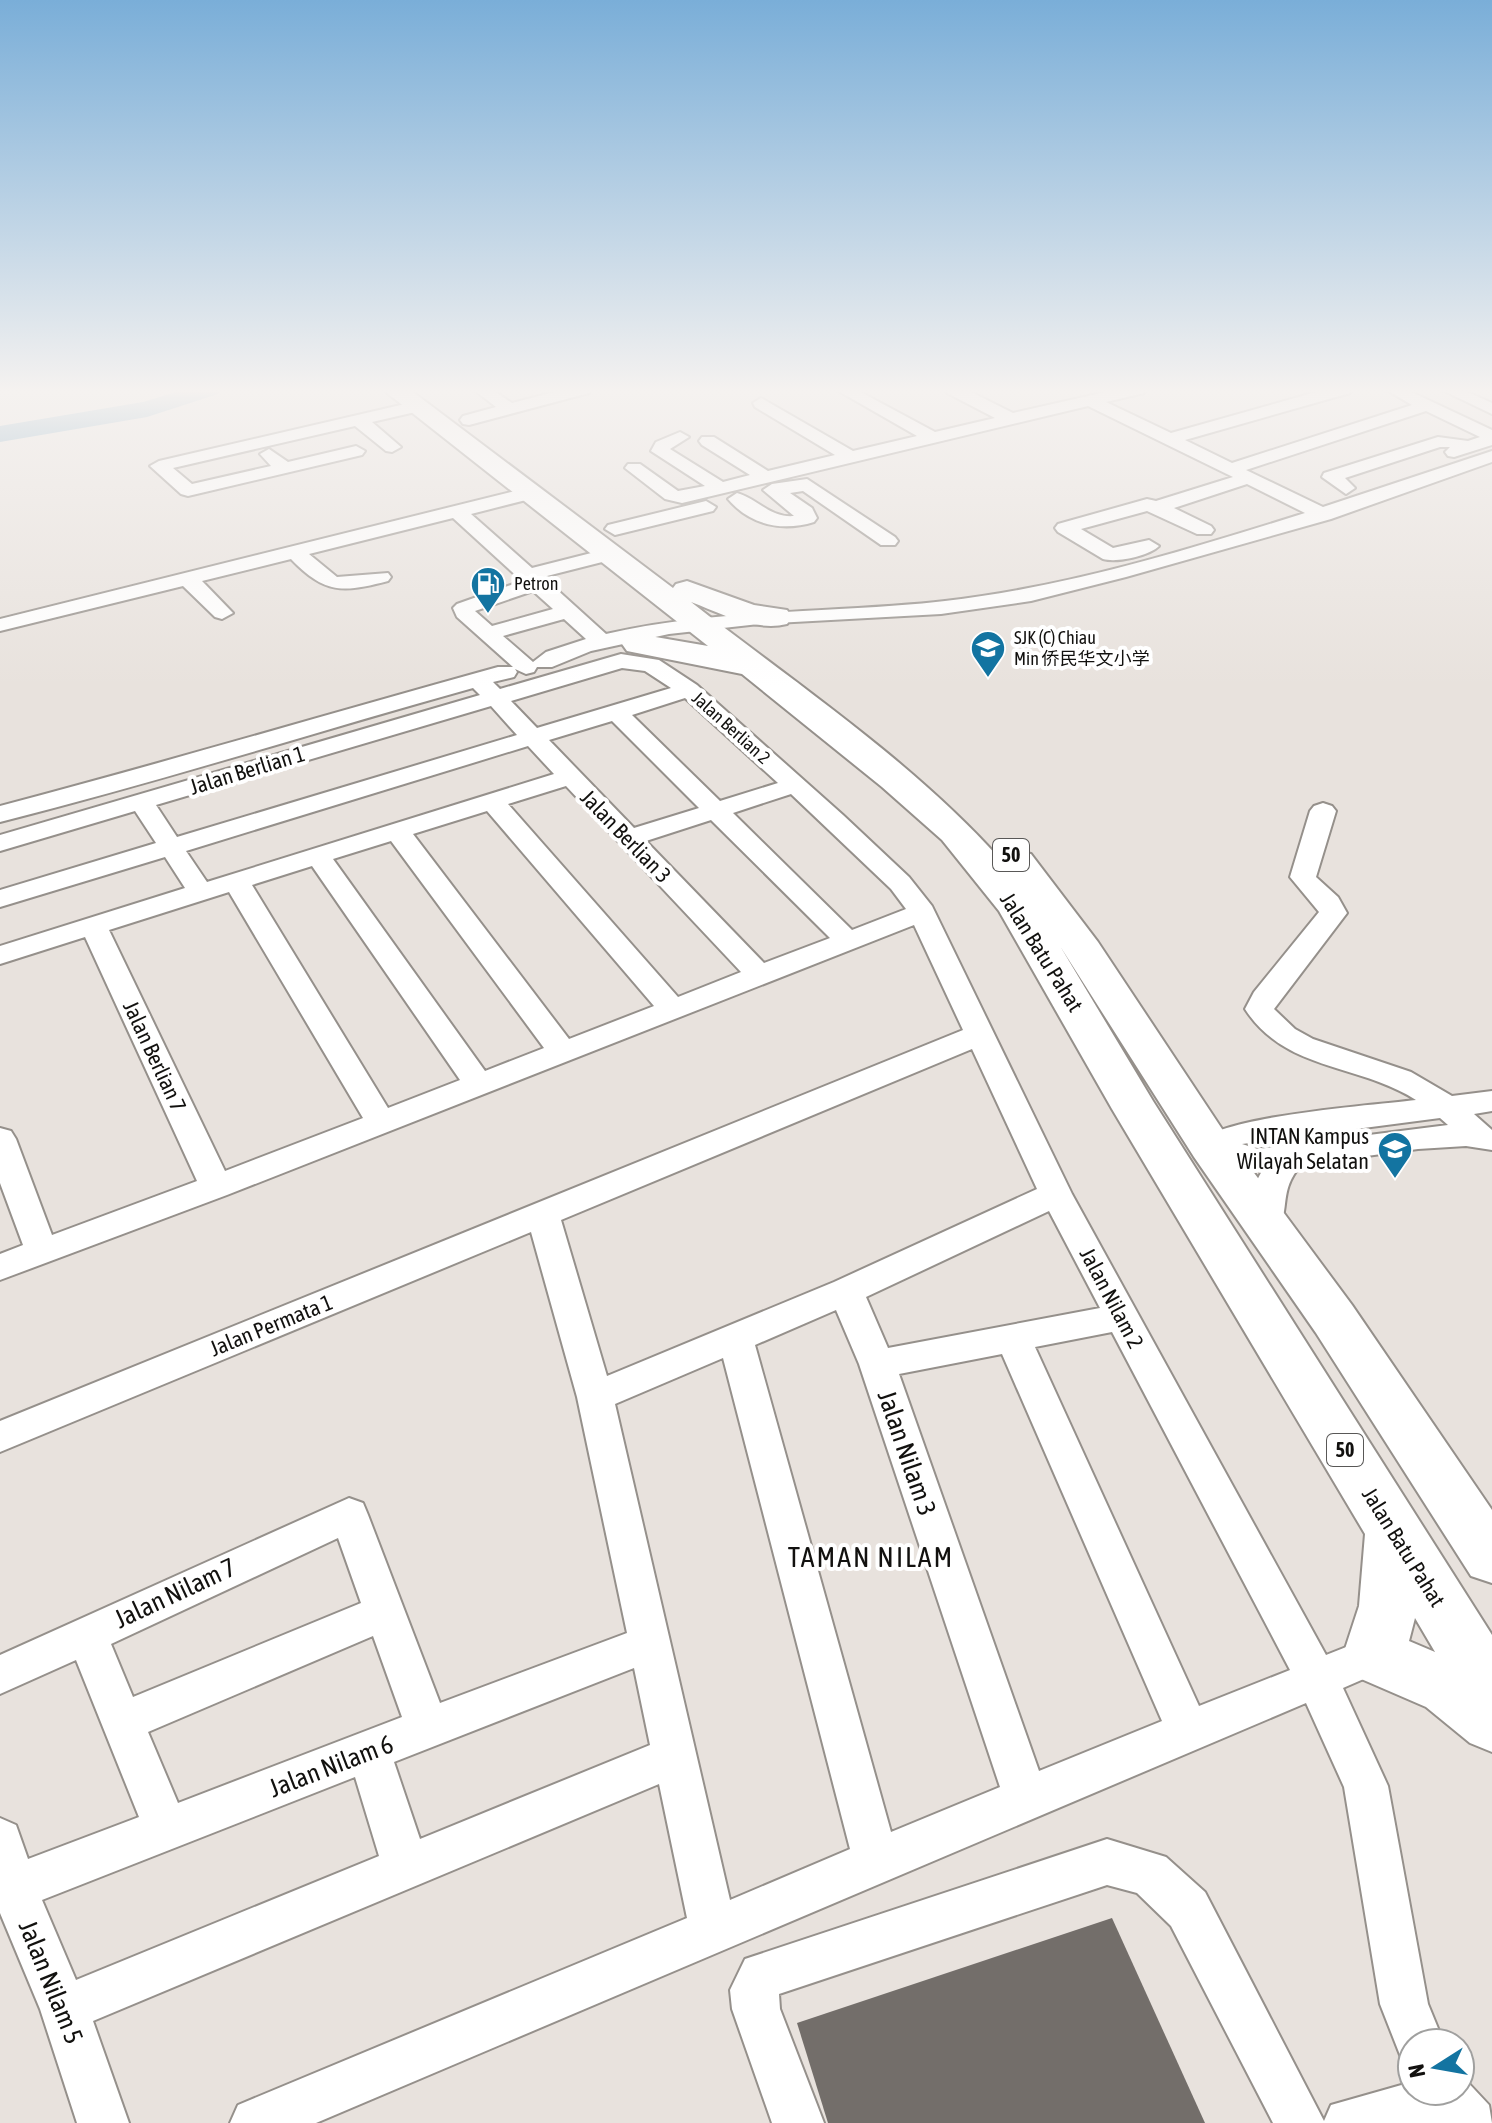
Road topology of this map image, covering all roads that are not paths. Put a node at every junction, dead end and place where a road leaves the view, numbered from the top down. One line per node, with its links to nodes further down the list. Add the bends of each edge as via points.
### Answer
1 (525, 488): 12 (highway, Jalan Batu Pahat / 50)
2 (534, 488): 22 (highway, Jalan Batu Pahat / 50)
3 (662, 488): 13 (street, via 682,497)
4 (721, 488): 13 (street)
5 (751, 488): 13 (street)
6 (774, 488): 13 (street, via 807,518 773,523)
7 (811, 488): 19 (street)
8 (1217, 488): 15 (street)
9 (1270, 488): 14 (street)
10 (1346, 488): 14 (street)
11 (1401, 488): 17 (street)
12 (531, 493): 16 (street); 22 (highway, Jalan Batu Pahat / 50)
13 (729, 493): 22 (street)
14 (1300, 503): 17 (street); 18 (street)
15 (1157, 507): 18 (street); 20 (street, via 1147,505 1065,528 1110,555)
16 (457, 511): 21 (street); 26 (street)
17 (1324, 515): 23 (street)
18 (1204, 530): 20 (street)
19 (888, 541)
20 (1148, 546): 23 (street)
21 (296, 552): 24 (street, via 333,585); 25 (street)
22 (595, 552): 26 (street); 27 (highway, Jalan Batu Pahat / 50)
23 (1171, 559): 30 (street, via 1014,597 842,622)
24 (381, 577)
25 (188, 579): 29 (street); 31 (street)
26 (532, 579): 28 (street); 33 (street, via 464,608)
27 (674, 592): 30 (highway); 32 (highway, Jalan Batu Pahat / 50); 34 (highway)
28 (568, 611): 33 (street); 34 (street)
29 (222, 613)
30 (786, 622): 32 (street); 36 (highway)
31 (0, 625)
32 (718, 626): 34 (street); 36 (highway, Jalan Batu Pahat / 50)
33 (487, 634): 35 (street)
34 (623, 640): 35 (street, via 561,652); 35 (street, via 567,661); 36 (highway)
35 (535, 664): 37 (street)
36 (772, 669): 69 (highway, Jalan Batu Pahat / 50, via 955,832 993,875); 73 (highway, Jalan Batu Pahat / 50, via 982,825 1011,855 1084,951)
37 (486, 688): 38 (street, Jalan Berlian 2, via 621,661 651,665); 40 (street); 41 (street, Jalan Berlian 3); 46 (street, Jalan Berlian 1)
38 (689, 690): 39 (street); 43 (street, Jalan Berlian 2)
39 (616, 712): 41 (street); 47 (street)
40 (284, 733): 44 (street, via 206,745); 49 (street, via 215,757)
41 (532, 737): 42 (street, Jalan Berlian 3); 53 (street)
42 (570, 777): 45 (street); 51 (street, Jalan Berlian 3)
43 (795, 785): 47 (street); 58 (street, Jalan Berlian 2, via 900,883)
44 (0, 799)
45 (492, 801): 50 (street); 63 (street)
46 (141, 802): 52 (street, Jalan Berlian 1); 53 (street)
47 (716, 811): 51 (street); 60 (street)
48 (1323, 811): 68 (street, via 1303,877 1333,913 1259,1009 1278,1031 1302,1045 1402,1080)
49 (0, 814)
50 (397, 831): 54 (street); 65 (street)
51 (629, 838): 62 (street, Jalan Berlian 3)
52 (0, 843)
53 (171, 846): 56 (street); 57 (street)
54 (318, 856): 55 (street); 66 (street)
55 (236, 881): 56 (street); 70 (street)
56 (201, 892): 59 (street)
57 (0, 899)
58 (922, 912): 60 (street); 64 (street, Jalan Nilam 2)
59 (94, 926): 61 (street); 75 (street, Jalan Berlian 7)
60 (848, 941): 62 (street)
61 (0, 955)
62 (759, 975): 63 (street)
63 (673, 1009): 65 (street)
64 (981, 1034): 76 (street, Jalan Nilam 2); 78 (street, Jalan Permata 1)
65 (563, 1052): 66 (street)
66 (479, 1085): 70 (street)
67 (1492, 1101): 68 (street)
68 (1449, 1108): 72 (street); 73 (street, via 1237,1134)
69 (1135, 1109): 73 (highway); 77 (highway, Jalan Batu Pahat / 50)
70 (382, 1123): 75 (street)
71 (0, 1139): 80 (street)
72 (1486, 1140): 74 (street, via 1418,1138)
73 (1210, 1146): 74 (street, via 1258,1160); 77 (highway, via 1196,1159); 79 (highway, Jalan Batu Pahat / 50)
74 (1292, 1155): 79 (street, via 1272,1176)
75 (216, 1187): 80 (street)
76 (1056, 1194): 82 (street); 83 (street, Jalan Nilam 2)
77 (1197, 1210): 89 (highway, Jalan Batu Pahat / 50)
78 (542, 1213): 87 (street); 88 (street, Jalan Permata 1)
79 (1265, 1223): 90 (highway, Jalan Batu Pahat / 50)
80 (42, 1252): 81 (street)
81 (0, 1267)
82 (846, 1291): 84 (street); 86 (street, Jalan Nilam 3)
83 (1122, 1317): 85 (street); 96 (street, Jalan Nilam 2)
84 (735, 1338): 87 (street); 107 (street)
85 (1013, 1339): 86 (street); 101 (street)
86 (877, 1364): 104 (street, Jalan Nilam 3)
87 (595, 1397): 93 (street)
88 (0, 1437)
89 (1394, 1530): 94 (highway, via 1389,1606); 97 (highway, Jalan Batu Pahat / 50)
90 (1492, 1558)
91 (385, 1612): 92 (street, Jalan Nilam 7, via 351,1518 343,1516); 98 (street); 100 (street)
92 (86, 1634): 95 (street, Jalan Nilam 7); 98 (street)
93 (649, 1643): 100 (street, Jalan Nilam 6); 103 (street)
94 (1374, 1655): 96 (street); 99 (highway, via 1448,1687)
95 (0, 1675)
96 (1316, 1677): 101 (street); 112 (street, Jalan Nilam 2, via 1366,1786 1404,2004)
97 (1492, 1690)
98 (124, 1721): 105 (street)
99 (1492, 1722)
100 (428, 1729): 102 (street, Jalan Nilam 6)
101 (1188, 1730): 104 (street)
102 (369, 1751): 105 (street, Jalan Nilam 6); 108 (street)
103 (673, 1757): 108 (street); 110 (street)
104 (1026, 1798): 107 (street)
105 (166, 1829): 109 (street, Jalan Nilam 6)
106 (0, 1841): 109 (street, Jalan Nilam 5)
107 (876, 1861): 110 (street)
108 (406, 1868): 111 (street)
109 (13, 1888): 111 (street, Jalan Nilam 5)
110 (713, 1929): 115 (street)
111 (64, 2009): 114 (street, Jalan Nilam 5)
112 (1413, 2027)
113 (1436, 2107): 118 (street)
114 (103, 2123)
115 (256, 2123)
116 (798, 2123): 117 (street, via 756,2009 754,1990 762,1976 1107,1862 1150,1873 1188,1909)
117 (1300, 2123)
118 (1349, 2123)

